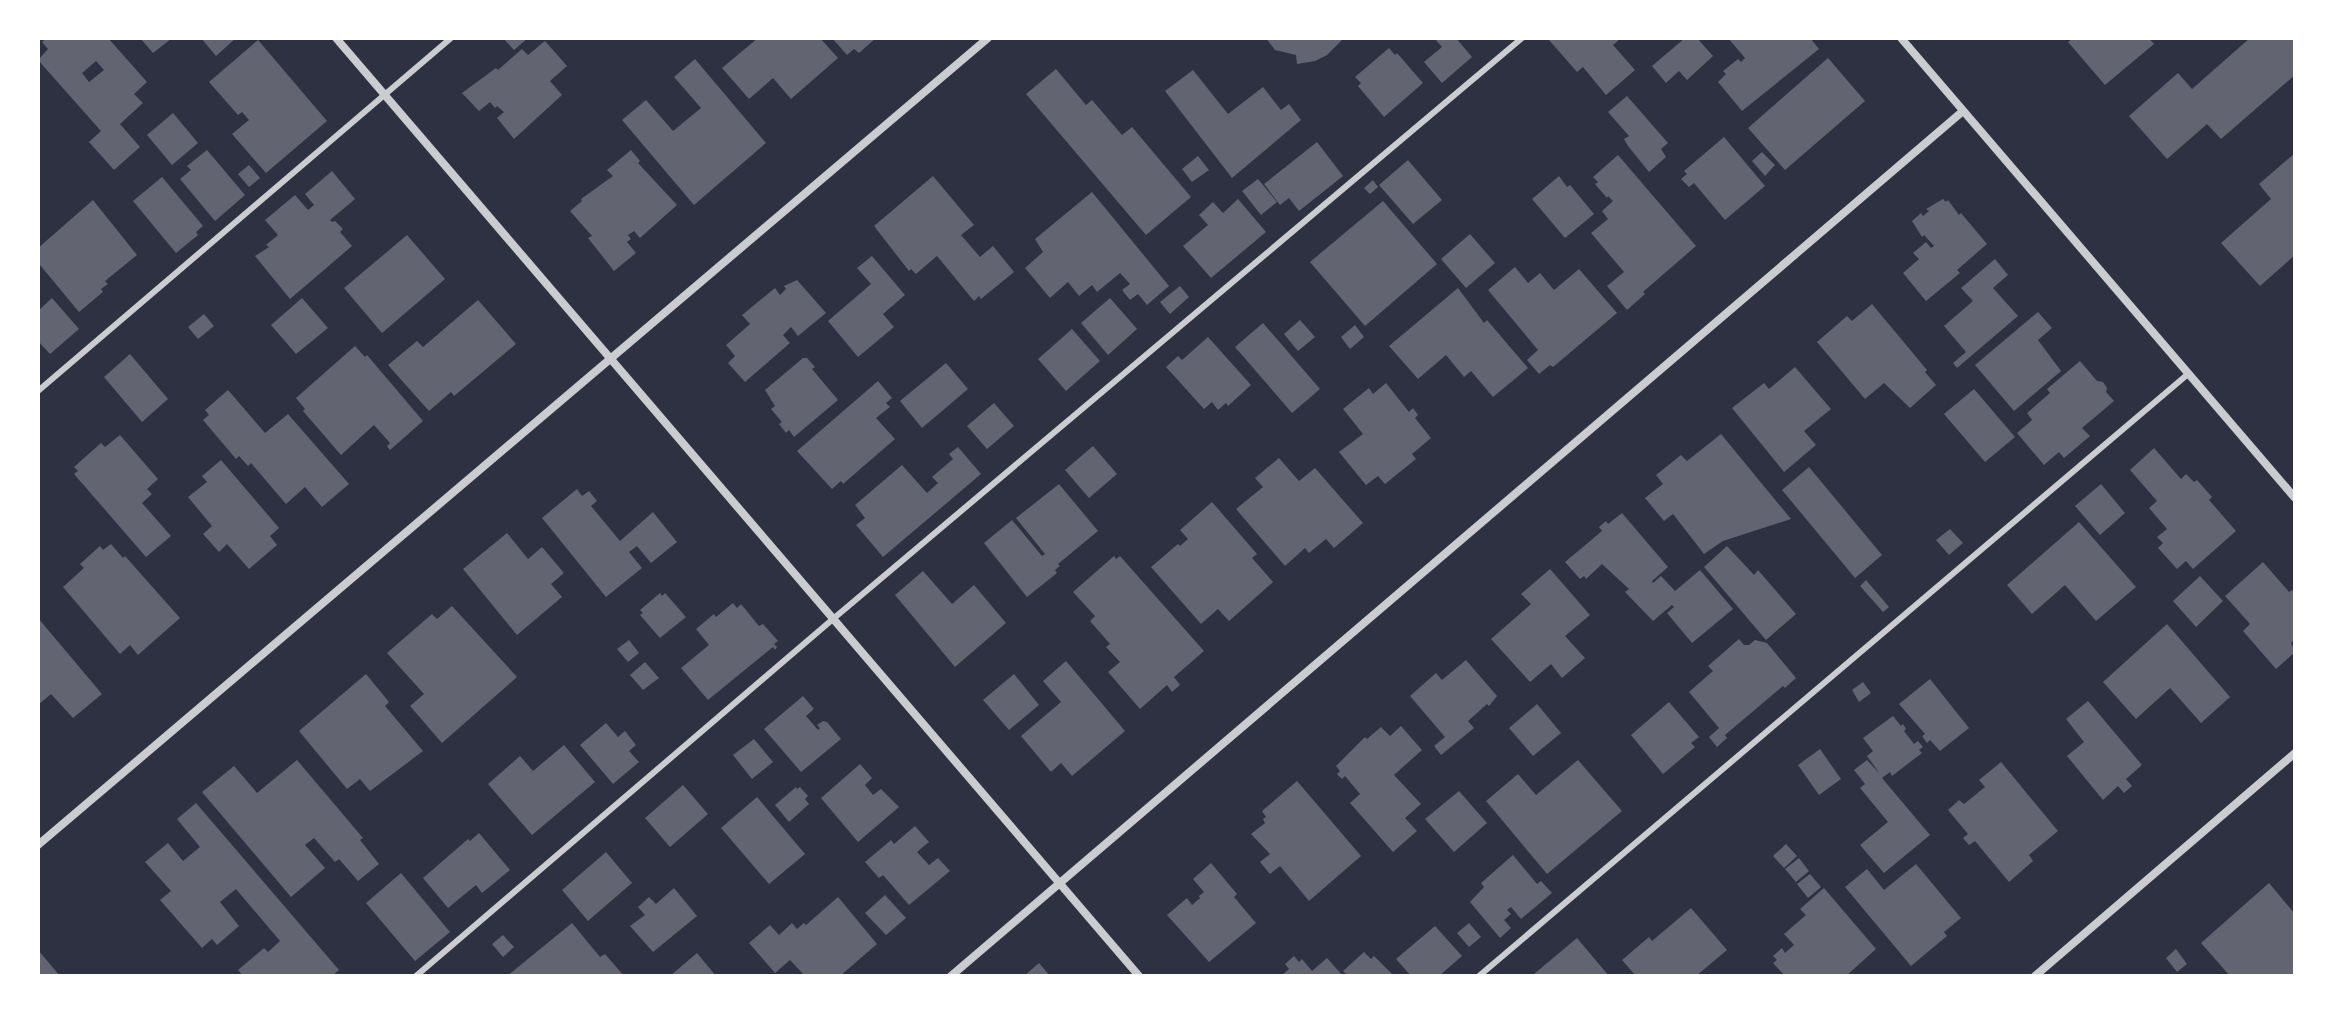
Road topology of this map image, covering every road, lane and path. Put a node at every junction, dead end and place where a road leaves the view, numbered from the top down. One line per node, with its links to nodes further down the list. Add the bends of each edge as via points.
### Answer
1 (336, 38): 6 (street)
2 (451, 38): 6 (lane)
3 (988, 38): 8 (street)
4 (1522, 38): 12 (lane)
5 (1901, 38): 7 (street)
6 (384, 95): 8 (street); 10 (lane)
7 (1963, 111): 9 (street); 15 (street)
8 (610, 358): 12 (street); 14 (street)
9 (2188, 374): 11 (street); 19 (lane)
10 (38, 391)
11 (2295, 498)
12 (833, 619): 15 (street); 16 (lane)
13 (2295, 753): 20 (street)
14 (38, 845)
15 (1059, 883): 17 (street); 18 (street)
16 (416, 976)
17 (951, 976)
18 (1139, 976)
19 (1479, 976)
20 (2035, 976)

